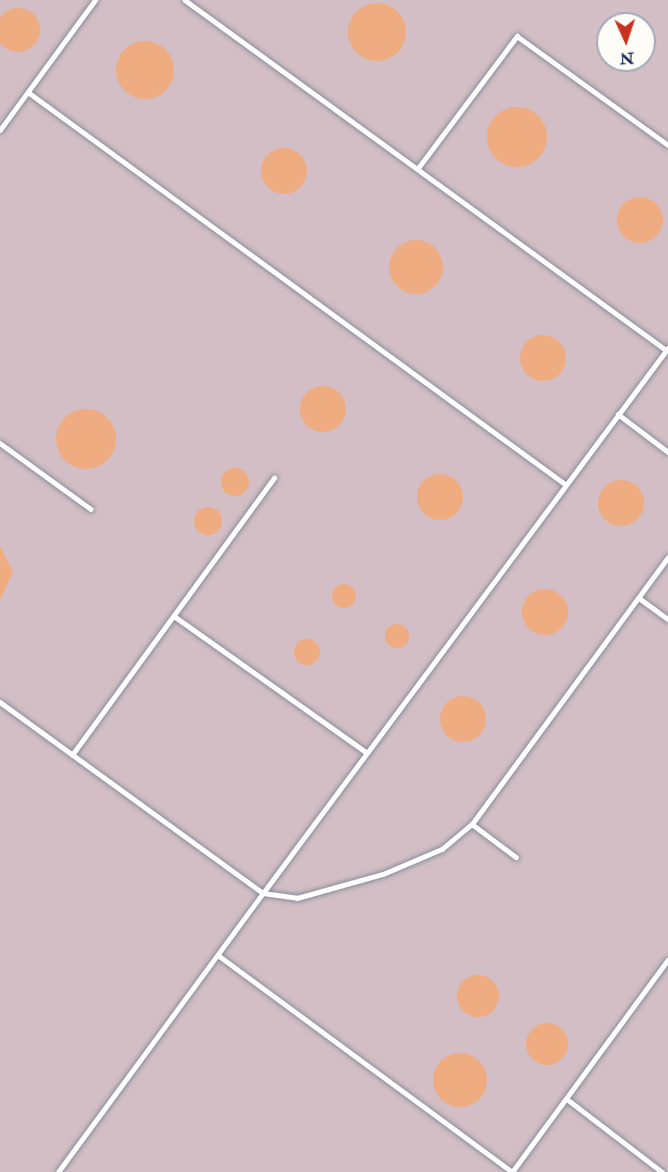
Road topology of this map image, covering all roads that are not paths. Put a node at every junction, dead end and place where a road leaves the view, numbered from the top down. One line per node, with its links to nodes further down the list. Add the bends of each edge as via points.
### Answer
1 (95, 0): 3 (lane)
2 (185, 0): 6 (lane)
3 (28, 92): 4 (lane); 12 (lane)
4 (0, 130)
5 (668, 145): 6 (lane, via 517,36)
6 (418, 168): 7 (lane)
7 (667, 349): 8 (lane)
8 (618, 414): 10 (lane); 12 (lane)
9 (0, 443): 13 (lane)
10 (668, 452)
11 (274, 478): 16 (lane)
12 (565, 484): 19 (lane)
13 (91, 509)
14 (668, 557): 15 (lane)
15 (639, 597): 17 (lane); 21 (lane)
16 (174, 616): 19 (lane); 20 (lane)
17 (668, 619)
18 (0, 702): 20 (lane)
19 (366, 752): 23 (lane)
20 (72, 755): 23 (lane)
21 (472, 824): 22 (lane); 23 (lane, via 442,849 383,874 297,898)
22 (516, 857)
23 (263, 893): 24 (lane)
24 (218, 955): 27 (lane); 28 (lane)
25 (668, 960): 26 (lane)
26 (567, 1099): 28 (lane); 29 (lane)
27 (58, 1172)
28 (512, 1172)
29 (662, 1172)

